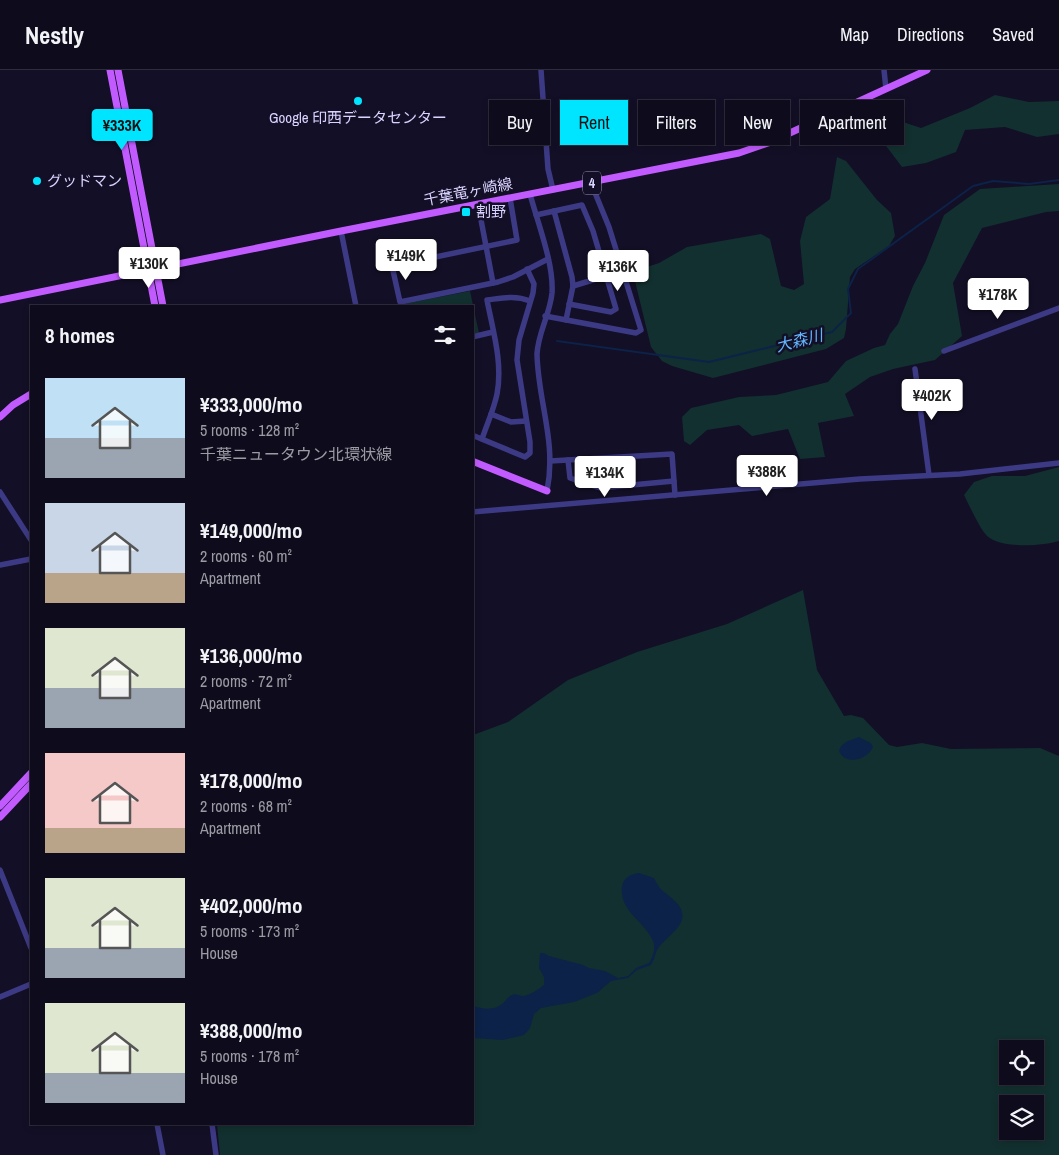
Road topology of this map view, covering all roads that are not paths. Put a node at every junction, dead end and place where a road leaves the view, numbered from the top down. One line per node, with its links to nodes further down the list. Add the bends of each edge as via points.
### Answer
1 (110, 70): 19 (main road)
2 (118, 70): 17 (main road)
3 (541, 70): 8 (street, via 548,169)
4 (884, 70): 6 (street)
5 (927, 70): 6 (main road, 千葉竜ヶ崎線 / 4)
6 (886, 89): 7 (main road, 千葉竜ヶ崎線 / 4, via 752,149)
7 (591, 184): 8 (main road, 千葉竜ヶ崎線 / 4); 31 (street, via 609,227 640,330 636,333)
8 (553, 190): 9 (main road, 千葉竜ヶ崎線 / 4)
9 (530, 194): 10 (main road, 千葉竜ヶ崎線 / 4); 13 (street)
10 (510, 198): 11 (main road, 千葉竜ヶ崎線 / 4); 15 (street, via 517,240)
11 (478, 204): 14 (main road, 千葉竜ヶ崎線 / 4); 15 (street)
12 (554, 211): 13 (street); 20 (street, via 582,205); 22 (street)
13 (536, 215): 16 (street)
14 (341, 231): 17 (main road, 千葉竜ヶ崎線 / 4); 28 (street)
15 (486, 246): 21 (street); 21 (street, via 392,266 400,302)
16 (548, 258): 18 (street); 30 (street, via 552,283)
17 (156, 268): 19 (main road, 千葉竜ヶ崎線 / 4); 27 (main road)
18 (527, 269): 21 (street); 24 (street, via 534,284)
19 (148, 270): 23 (main road, 千葉竜ヶ崎線 / 4); 26 (main road)
20 (606, 276): 22 (street); 25 (street, via 616,309 611,312)
21 (493, 283)
22 (572, 286): 25 (street)
23 (0, 300)
24 (530, 301): 32 (street, via 511,296 487,300); 39 (street, via 518,340 517,360)
25 (569, 304): 31 (street)
26 (155, 305)
27 (163, 305)
28 (356, 305)
29 (1059, 308): 34 (street)
30 (546, 316): 31 (street); 43 (street, via 539,340 538,362)
31 (566, 320)
32 (493, 332): 33 (street); 37 (street, via 499,373)
33 (474, 336)
34 (944, 351)
35 (914, 369): 46 (street)
36 (30, 395): 38 (main road)
37 (491, 414): 39 (street, via 511,422); 41 (street)
38 (0, 417)
39 (526, 421): 41 (street, via 530,453 525,457)
40 (474, 436): 41 (street)
41 (482, 439)
42 (568, 460): 43 (street); 47 (street, via 570,478 600,488); 47 (street, via 672,454)
43 (550, 461): 48 (street)
44 (474, 462): 48 (main road)
45 (1059, 462): 46 (street)
46 (929, 475): 50 (street)
47 (674, 481): 50 (street)
48 (547, 491)
49 (0, 492): 52 (street)
50 (675, 495): 51 (street)
51 (474, 512)
52 (30, 538)
53 (30, 559): 54 (street)
54 (0, 565)
55 (30, 774): 57 (main road)
56 (30, 785): 58 (main road)
57 (0, 806)
58 (0, 817)
59 (0, 870): 60 (street)
60 (30, 945)
61 (30, 984): 62 (street)
62 (0, 997)
63 (157, 1125): 65 (street)
64 (212, 1125): 66 (street)
65 (163, 1155)
66 (216, 1155)

